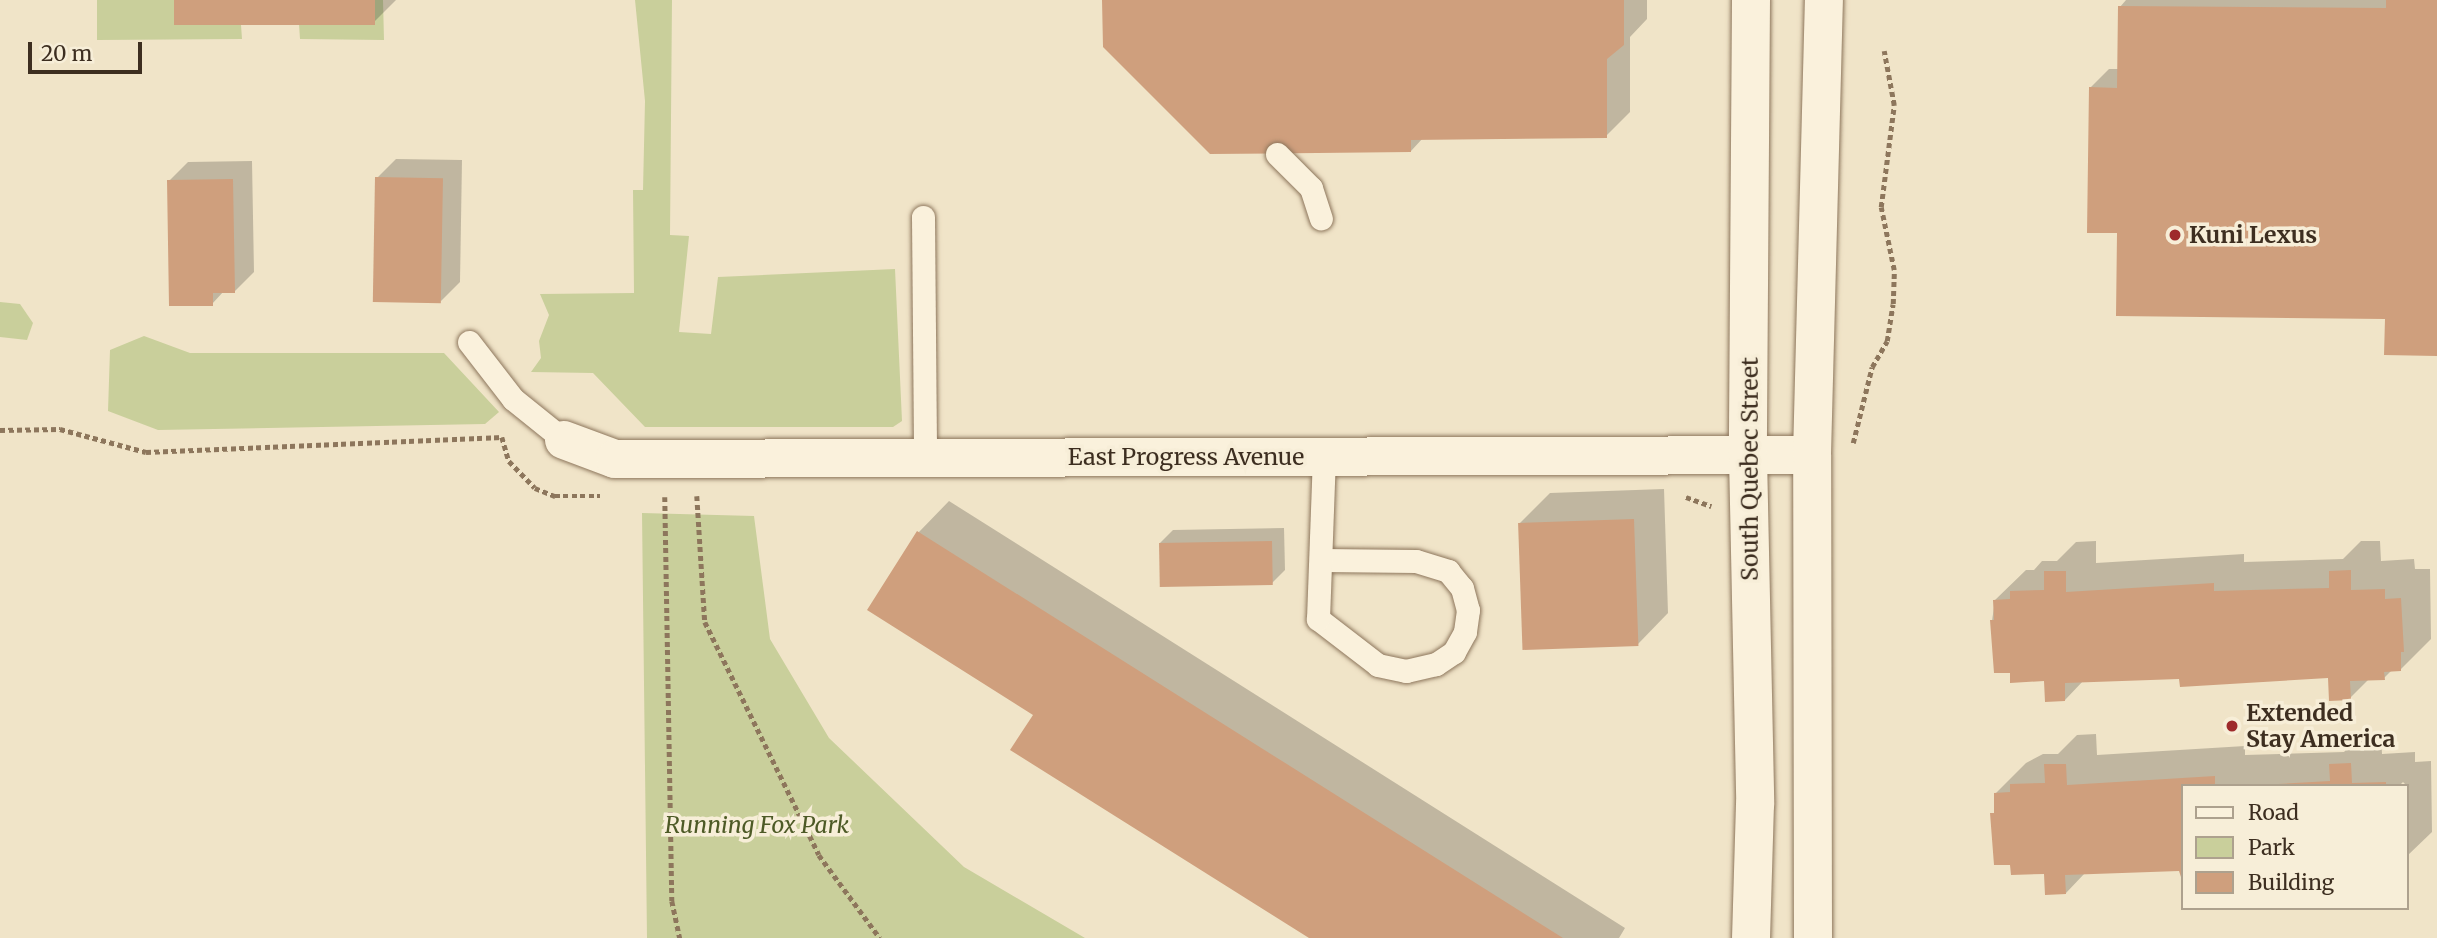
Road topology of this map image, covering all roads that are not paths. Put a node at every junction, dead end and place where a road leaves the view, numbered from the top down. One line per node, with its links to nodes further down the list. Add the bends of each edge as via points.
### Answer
1 (1751, 0): 9 (main road, South Quebec Street)
2 (1824, 0): 8 (main road)
3 (1277, 154): 5 (lane, via 1311,188)
4 (923, 217): 10 (lane)
5 (1321, 218)
6 (469, 342): 7 (lane, via 513,399)
7 (564, 440): 10 (main road, East Progress Avenue, via 615,459)
8 (1812, 455): 9 (main road, East Progress Avenue); 14 (main road)
9 (1748, 456): 11 (main road, East Progress Avenue); 13 (main road, South Quebec Street, via 1755,804)
10 (925, 457): 11 (main road, East Progress Avenue)
11 (1324, 458): 12 (lane)
12 (1322, 560): 12 (lane, via 1416,561 1448,571 1462,588 1468,610 1465,632 1454,652 1436,664 1406,671 1378,665 1318,619)
13 (1751, 938)
14 (1812, 938)

